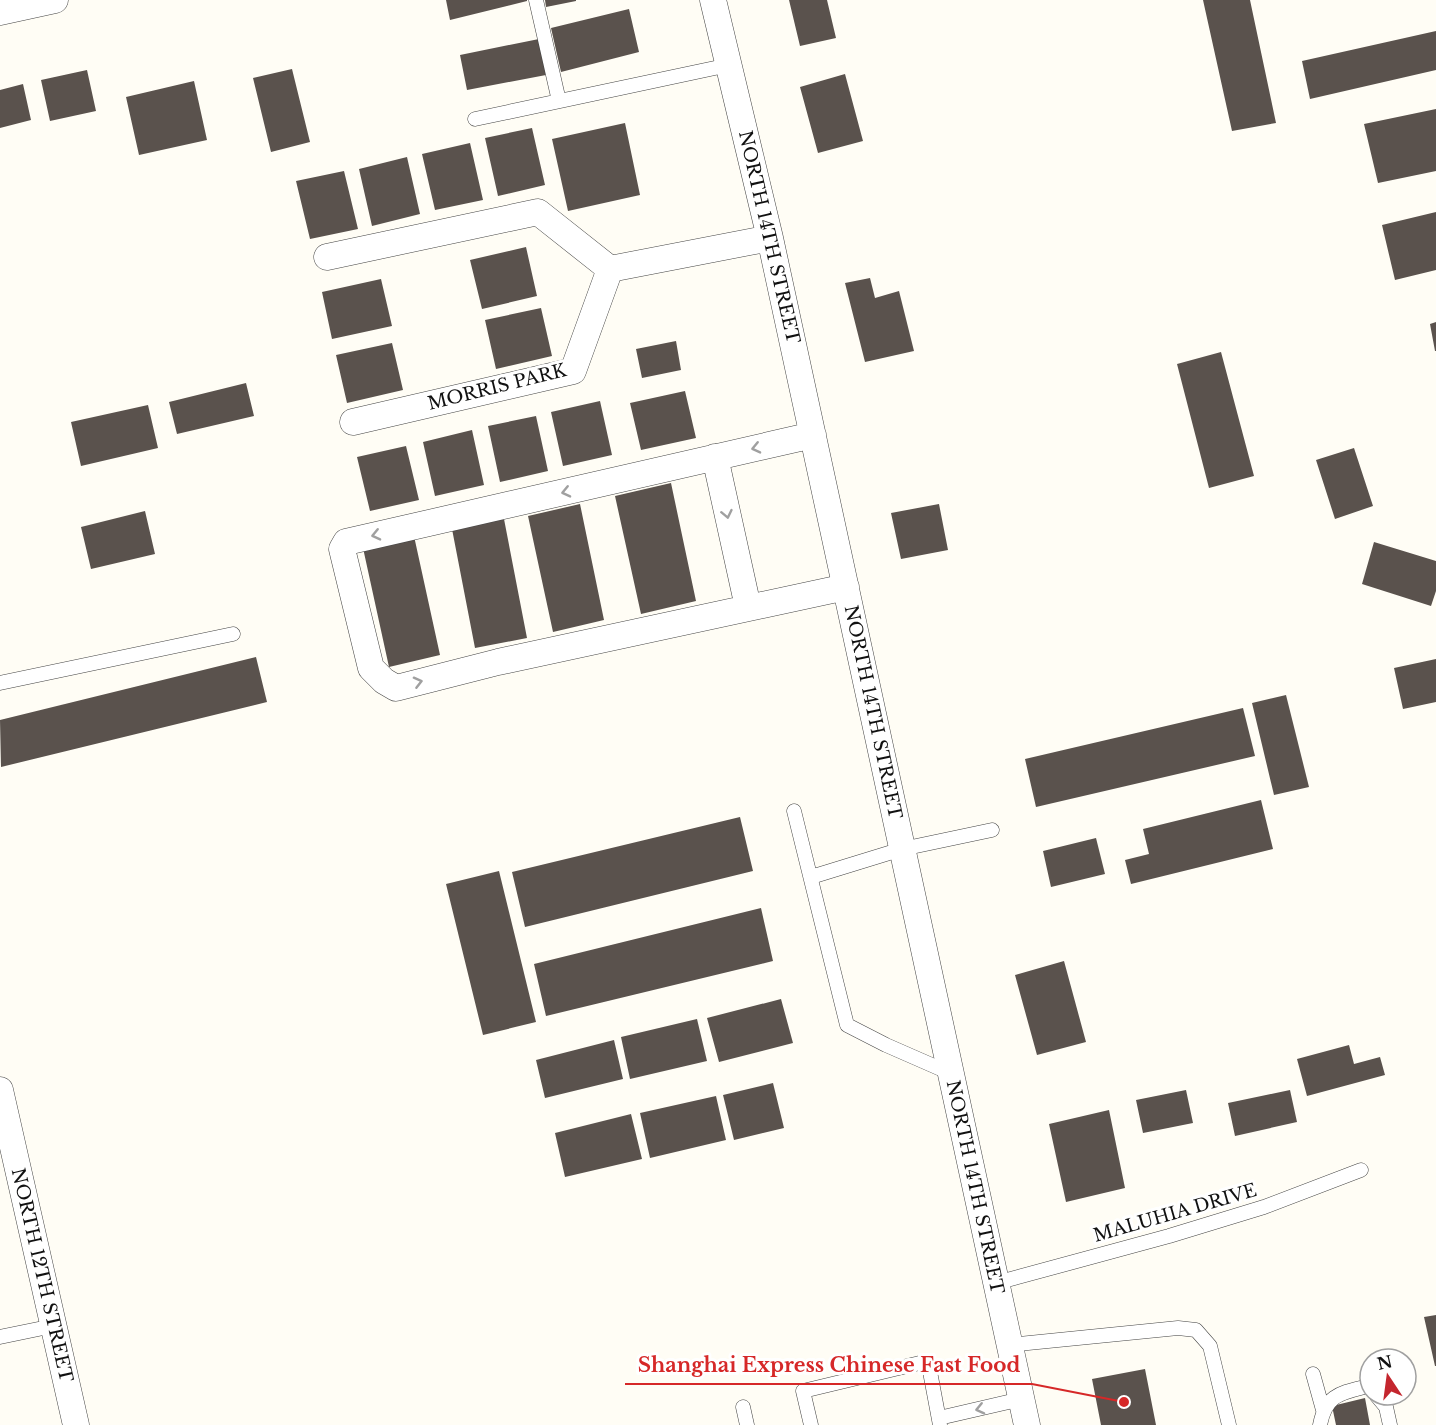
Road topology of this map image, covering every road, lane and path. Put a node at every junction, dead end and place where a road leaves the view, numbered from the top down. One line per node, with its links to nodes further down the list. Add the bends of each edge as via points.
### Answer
1 (55, 0): 4 (street)
2 (536, 0): 6 (lane)
3 (713, 0): 5 (street, NORTH 14TH STREET)
4 (0, 12)
5 (729, 65): 6 (lane); 8 (street, NORTH 14TH STREET)
6 (559, 101): 7 (lane)
7 (475, 119)
8 (770, 238): 10 (street); 12 (street, NORTH 14TH STREET)
9 (327, 257): 10 (street, via 538,212)
10 (610, 269): 11 (street, MORRIS PARK, via 573,371)
11 (353, 422)
12 (813, 435): 13 (street, one-way to 13); 14 (street, NORTH 14TH STREET)
13 (715, 457): 15 (street, one-way to 15); 15 (street, one-way to 15, via 346,542 342,549 371,668 396,688)
14 (846, 587): 15 (street); 20 (street, NORTH 14TH STREET)
15 (748, 607)
16 (233, 634): 17 (lane)
17 (0, 683)
18 (794, 811): 21 (lane)
19 (992, 831): 20 (lane)
20 (902, 849): 21 (lane); 22 (street, NORTH 14TH STREET)
21 (811, 878): 22 (lane, via 847,1025)
22 (950, 1073): 25 (street, NORTH 14TH STREET)
23 (0, 1090): 26 (street, NORTH 12TH STREET)
24 (1361, 1170): 25 (lane, MALUHIA DRIVE, via 1264,1207)
25 (996, 1283): 28 (street, NORTH 14TH STREET)
26 (54, 1326): 27 (lane); 36 (street, NORTH 12TH STREET)
27 (0, 1337)
28 (1009, 1345): 31 (street, NORTH 14TH STREET); 40 (lane, via 1178,1328 1196,1330 1210,1346)
29 (1313, 1374): 34 (lane)
30 (1358, 1388): 34 (lane, via 1339,1393)
31 (1021, 1399): 35 (lane, one-way to 35); 39 (street, NORTH 14TH STREET)
32 (743, 1407): 37 (lane)
33 (1386, 1407): 42 (lane)
34 (1323, 1410): 41 (lane)
35 (940, 1421): 38 (lane, via 928,1361 804,1391)
36 (76, 1425)
37 (747, 1425)
38 (811, 1425)
39 (1027, 1425)
40 (1229, 1425)
41 (1320, 1425)
42 (1390, 1425)

